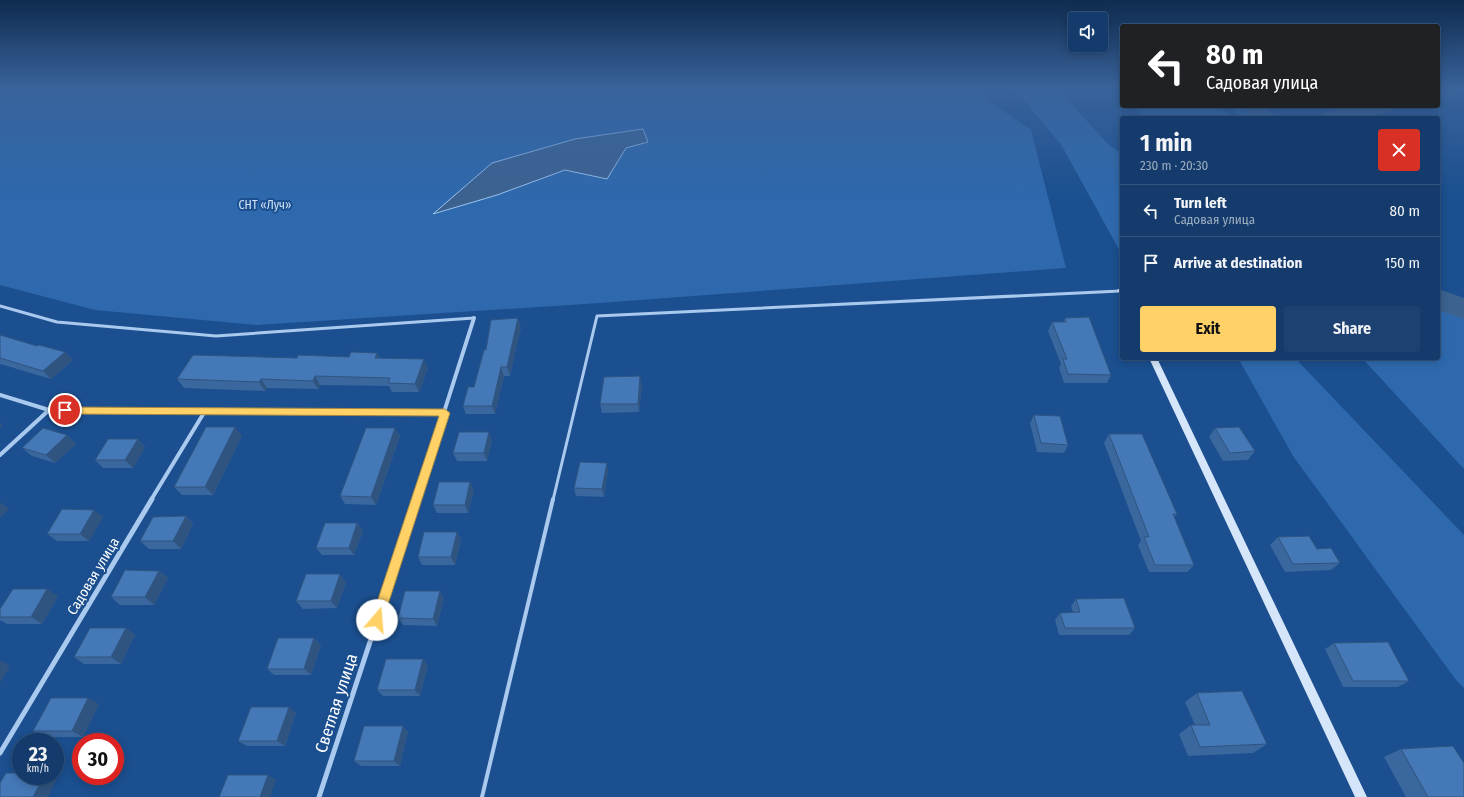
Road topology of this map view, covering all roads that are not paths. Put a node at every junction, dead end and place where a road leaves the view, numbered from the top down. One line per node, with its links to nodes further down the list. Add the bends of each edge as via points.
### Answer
1 (1120, 292): 12 (lane, via 597,316)
2 (0, 306): 3 (lane, via 57,322 216,336)
3 (474, 318): 8 (street, Светлая улица)
4 (1154, 360): 13 (street)
5 (0, 395): 6 (street)
6 (49, 410): 7 (street); 9 (street)
7 (205, 411): 8 (street); 10 (street, Садовая улица)
8 (445, 413): 11 (street, Светлая улица)
9 (0, 455)
10 (0, 753)
11 (319, 797)
12 (482, 797)
13 (1361, 797)

